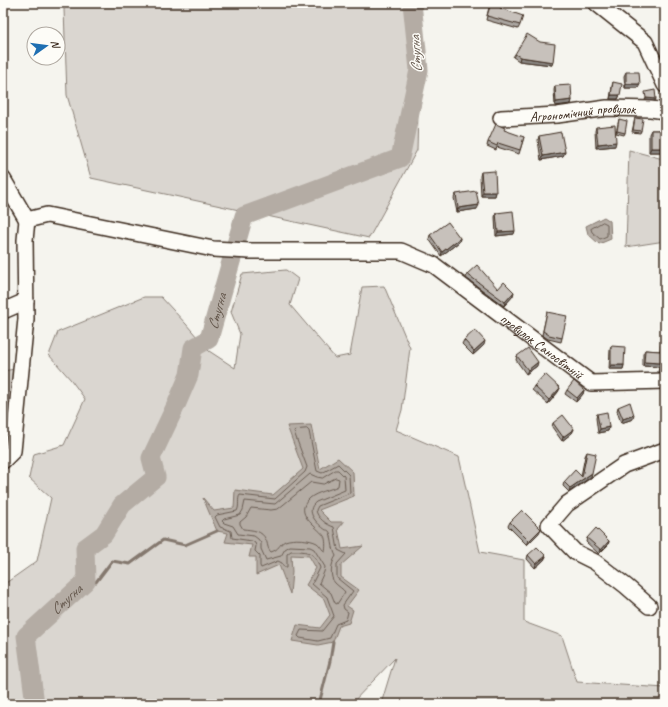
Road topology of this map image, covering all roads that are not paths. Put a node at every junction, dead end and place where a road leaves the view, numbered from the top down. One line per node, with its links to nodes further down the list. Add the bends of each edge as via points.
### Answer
1 (596, 3): 2 (street, via 645,42)
2 (665, 85)
3 (665, 111): 4 (street, Агрономічний провулок, via 607,108 557,115)
4 (501, 118)
5 (3, 179): 6 (street)
6 (27, 220): 7 (street); 9 (street, провулок Саносвітній, via 47,216 213,249 401,251 434,265 592,382)
7 (26, 301): 8 (street); 11 (street, via 13,451)
8 (3, 311)
9 (665, 381)
10 (665, 450): 12 (street, via 624,465 567,504 548,525 575,552 595,562)
11 (3, 462)
12 (648, 606)

